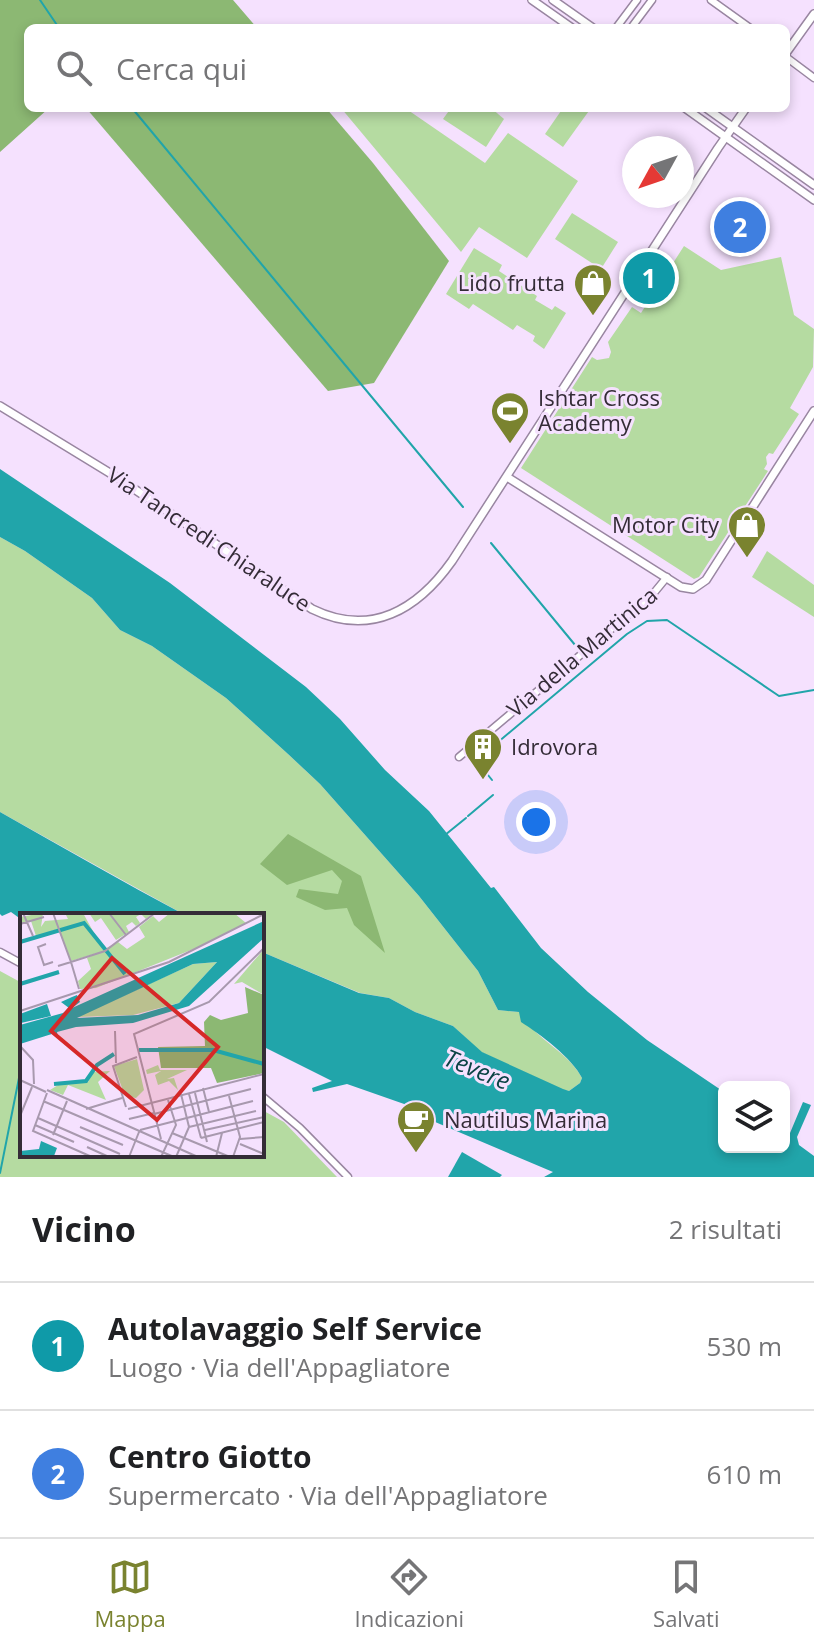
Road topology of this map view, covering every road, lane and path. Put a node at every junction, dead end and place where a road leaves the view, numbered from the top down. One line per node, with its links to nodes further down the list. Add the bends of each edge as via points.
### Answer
1 (532, 0): 7 (street)
2 (553, 0): 8 (street)
3 (637, 0): 9 (street)
4 (652, 0): 10 (street)
5 (711, 0): 11 (street)
6 (814, 14): 12 (street)
7 (566, 24)
8 (587, 24)
9 (619, 24)
10 (634, 24)
11 (744, 24)
12 (790, 49)
13 (790, 58): 14 (street)
14 (814, 78)
15 (691, 112): 19 (street)
16 (712, 112): 18 (street)
17 (743, 112): 18 (street, Via Tancredi Chiaraluce)
18 (733, 127): 19 (street, Via Tancredi Chiaraluce); 20 (street)
19 (725, 137): 21 (street); 26 (street, Via Tancredi Chiaraluce)
20 (798, 174): 21 (street); 22 (street)
21 (791, 184): 23 (street)
22 (814, 185)
23 (814, 200)
24 (0, 406): 26 (street, Via Tancredi Chiaraluce, via 118,478 305,605 344,620 388,615 426,592)
25 (814, 411): 27 (street, Via della Martinica, via 702,584 686,589)
26 (507, 477): 27 (street, Via della Martinica)
27 (667, 577): 28 (street, Via della Martinica)
28 (459, 757)
29 (0, 952): 30 (street)
30 (20, 963)
31 (264, 1098): 32 (street)
32 (348, 1177)

